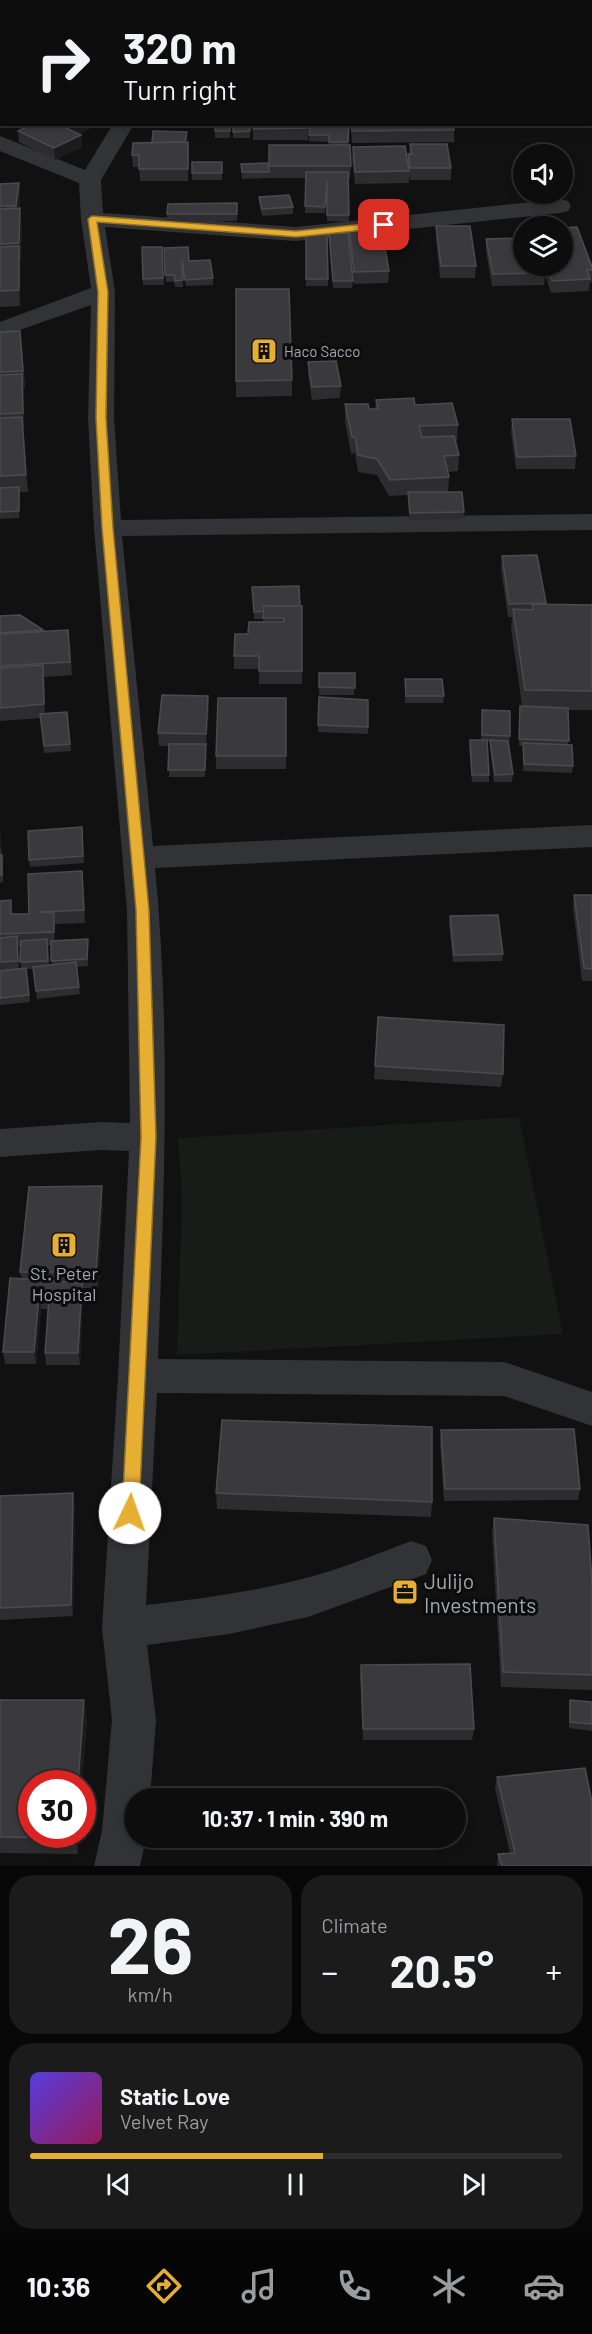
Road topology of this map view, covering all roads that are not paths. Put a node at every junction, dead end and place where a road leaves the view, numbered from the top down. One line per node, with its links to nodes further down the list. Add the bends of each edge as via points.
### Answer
1 (123, 126): 3 (street)
2 (0, 143): 3 (street)
3 (90, 180): 5 (street)
4 (560, 206): 5 (street, via 296,234)
5 (92, 219): 6 (street)
6 (103, 292): 7 (street); 9 (street, via 101,418)
7 (0, 330)
8 (592, 522): 9 (street)
9 (108, 528): 11 (street)
10 (592, 836): 11 (street)
11 (138, 858): 12 (street, via 143,910)
12 (148, 1137): 13 (street); 14 (street)
13 (0, 1143)
14 (138, 1376): 15 (street, via 504,1380); 17 (street)
15 (592, 1409)
16 (411, 1560): 17 (street, via 332,1591 202,1619)
17 (123, 1628): 18 (street, via 134,1720 125,1831)
18 (117, 1866)

